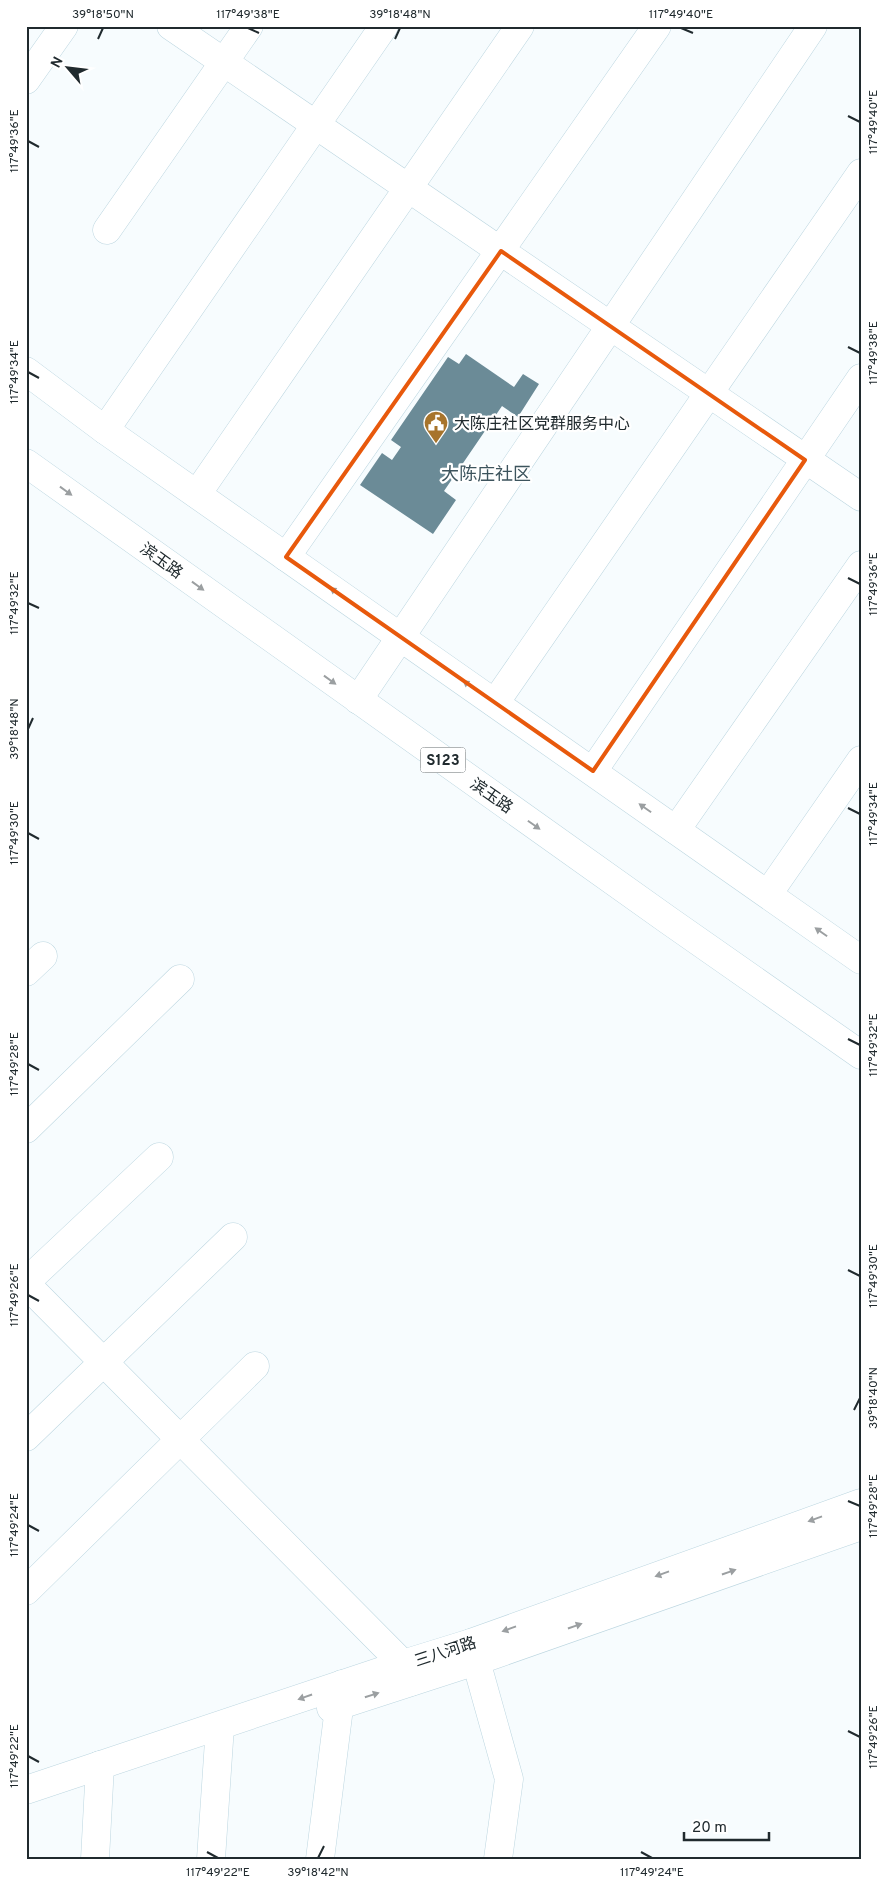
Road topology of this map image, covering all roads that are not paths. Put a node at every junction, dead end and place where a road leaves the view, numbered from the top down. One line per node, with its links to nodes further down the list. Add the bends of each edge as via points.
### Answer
1 (64, 26): 9 (street)
2 (171, 26): 8 (street)
3 (249, 26): 8 (street)
4 (384, 26): 10 (street)
5 (520, 26): 12 (street)
6 (657, 26): 14 (street)
7 (813, 26): 15 (street)
8 (224, 62): 10 (street); 13 (street)
9 (26, 80)
10 (316, 125): 12 (street); 19 (street)
11 (861, 173): 18 (street)
12 (408, 188): 14 (street); 22 (street)
13 (107, 230)
14 (501, 251): 15 (street); 24 (street)
15 (611, 325): 18 (street); 26 (street)
16 (26, 372): 19 (street)
17 (861, 378): 20 (street)
18 (709, 393): 20 (street); 28 (street)
19 (105, 430): 22 (street)
20 (806, 460): 23 (street); 30 (street)
21 (26, 463): 27 (street, 滨玉路 / S123, one-way to 27)
22 (196, 494): 24 (street)
23 (861, 498)
24 (286, 557): 26 (street, one-way to 24)
25 (861, 565): 31 (street)
26 (401, 637): 27 (street); 28 (street, one-way to 26)
27 (358, 700): 35 (street, 滨玉路 / S123, one-way to 35)
28 (495, 703): 30 (street)
29 (861, 760): 32 (street)
30 (593, 771): 31 (street, one-way to 30)
31 (676, 830): 32 (street)
32 (768, 894): 33 (street, one-way to 32)
33 (861, 960)
34 (180, 979): 36 (street)
35 (861, 1055)
36 (26, 1129)
37 (159, 1157): 39 (street)
38 (233, 1237): 40 (street)
39 (26, 1283): 40 (street)
40 (104, 1362): 42 (street); 43 (street)
41 (255, 1366): 43 (street)
42 (26, 1437)
43 (180, 1440): 46 (street); 48 (street)
44 (861, 1503): 47 (street, 三八河路, one-way to 47)
45 (861, 1526): 47 (street, 三八河路, one-way to 45)
46 (26, 1591)
47 (473, 1652): 48 (street, 三八河路); 57 (street, via 509,1780)
48 (406, 1673): 49 (street, 三八河路)
49 (341, 1694): 50 (street, 三八河路); 56 (street)
50 (219, 1736): 51 (street, 三八河路); 55 (street)
51 (99, 1775): 52 (street, 三八河路); 53 (street, 三八河路); 54 (street)
52 (26, 1790)
53 (26, 1809)
54 (94, 1859)
55 (211, 1859)
56 (320, 1859)
57 (498, 1859)

